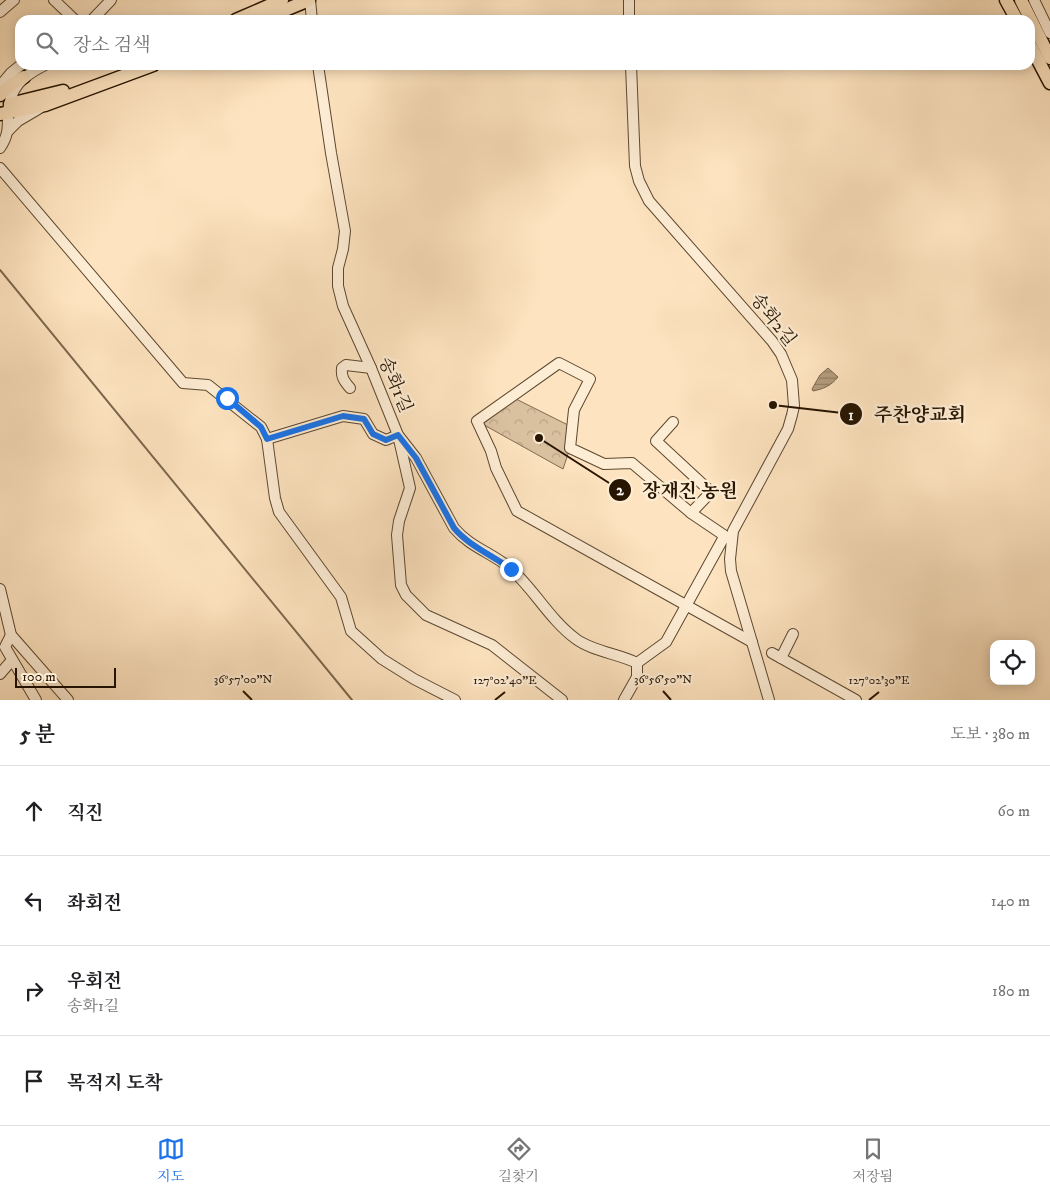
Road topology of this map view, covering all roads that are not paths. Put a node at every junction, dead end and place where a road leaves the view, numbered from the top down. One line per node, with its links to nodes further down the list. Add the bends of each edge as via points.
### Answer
1 (14, 0): 11 (street)
2 (54, 0): 12 (street)
3 (102, 0): 13 (street)
4 (111, 0): 14 (street)
5 (282, 0): 15 (main road)
6 (310, 0): 16 (main road); 17 (street)
7 (629, 0): 18 (street)
8 (1006, 0): 19 (main road)
9 (1021, 0): 20 (main road)
10 (1034, 0): 22 (street)
11 (0, 12)
12 (70, 15)
13 (88, 15)
14 (97, 15)
15 (248, 15)
16 (273, 15)
17 (312, 15)
18 (629, 15)
19 (1014, 15)
20 (1028, 15)
21 (1035, 28): 24 (main road)
22 (1050, 33)
23 (1035, 54): 30 (main road)
24 (1050, 58)
25 (121, 70): 33 (main road, via 96,81)
26 (140, 70): 32 (main road)
27 (319, 70): 37 (street, 송화1길, via 345,231 338,286 343,306)
28 (631, 70): 43 (street, 송화2길, via 635,166 649,201 772,341 792,380 794,406 788,428)
29 (23, 71): 31 (street, via 10,73); 33 (main road, via 12,84)
30 (1050, 83)
31 (0, 86)
32 (45, 105): 33 (main road); 34 (street)
33 (4, 106): 34 (street)
34 (8, 131): 35 (street)
35 (0, 148)
36 (0, 168): 41 (street, via 183,383 208,385 261,427)
37 (371, 368): 38 (street, via 346,365 342,368 341,374); 40 (street, 송화1길)
38 (350, 388)
39 (673, 422): 42 (street, via 656,440 711,492)
40 (398, 435): 41 (street, via 386,440 373,434 364,419 343,416); 53 (street, 송화1길, via 416,458 462,537 511,569 578,640); 58 (street, via 410,482 397,535 401,585 406,595 426,615 492,644)
41 (267, 439): 57 (street, via 279,512 341,597 351,631 382,660)
42 (691, 513): 43 (street); 45 (street, via 632,463 604,464 570,448 574,410 590,378 559,362 477,421 518,511)
43 (728, 539): 45 (street); 48 (street, 송화2길, via 731,571)
44 (0, 589): 46 (street)
45 (687, 606): 48 (street); 53 (street, via 666,642)
46 (11, 634): 49 (street); 56 (street)
47 (793, 634): 51 (street)
48 (752, 642): 60 (street, 송화2길)
49 (2, 649): 52 (street)
50 (772, 653): 51 (street)
51 (781, 658): 61 (street)
52 (12, 660): 54 (street); 55 (street)
53 (637, 663): 59 (street, via 637,678)
54 (0, 674)
55 (36, 700)
56 (68, 700)
57 (455, 700)
58 (562, 700)
59 (624, 700)
60 (769, 700)
61 (856, 700)

